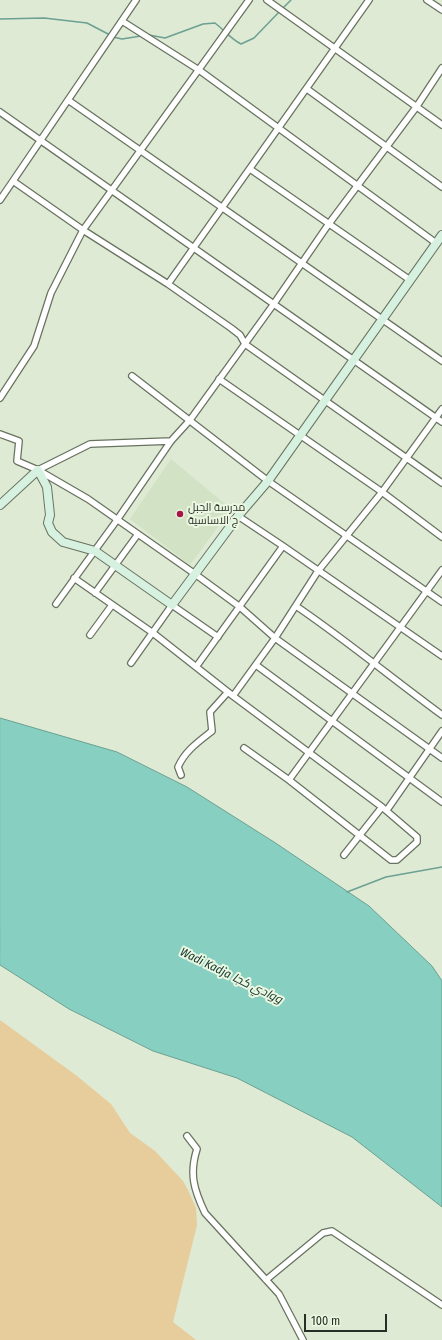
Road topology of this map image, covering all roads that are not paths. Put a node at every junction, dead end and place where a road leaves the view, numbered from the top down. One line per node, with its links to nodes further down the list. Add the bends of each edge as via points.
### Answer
1 (136, 0): 7 (street)
2 (249, 0): 10 (street)
3 (267, 0): 8 (street)
4 (369, 0): 8 (street)
5 (427, 0): 6 (street)
6 (442, 10)
7 (122, 20): 10 (street); 12 (street)
8 (334, 48): 11 (street); 13 (street)
9 (442, 68): 13 (street)
10 (199, 70): 16 (street); 19 (street)
11 (307, 89): 16 (street); 18 (street)
12 (68, 100): 17 (street); 19 (street)
13 (417, 106): 15 (street); 18 (street)
14 (0, 112): 17 (street)
15 (442, 125)
16 (278, 128): 20 (street); 22 (street)
17 (40, 140): 21 (street); 24 (street)
18 (386, 145): 22 (street); 23 (street)
19 (141, 151): 24 (street); 26 (street)
20 (250, 169): 26 (street); 27 (street)
21 (13, 181): 25 (street); 28 (street)
22 (357, 187): 27 (street); 30 (street)
23 (442, 187)
24 (112, 191): 28 (street); 31 (street)
25 (0, 200)
26 (222, 208): 31 (street); 32 (street)
27 (328, 225): 32 (street); 33 (street)
28 (83, 230): 34 (street); 42 (street, via 51,293 34,346)
29 (442, 235): 30 (main road)
30 (436, 243): 33 (main road)
31 (193, 249): 34 (street); 35 (street)
32 (302, 263): 35 (street); 36 (street)
33 (410, 280): 36 (main road)
34 (168, 284): 37 (street, via 240,335)
35 (273, 305): 37 (street); 38 (street)
36 (383, 318): 38 (main road); 39 (street)
37 (245, 344): 41 (street); 43 (street)
38 (354, 360): 43 (main road); 45 (street)
39 (442, 361)
40 (132, 376): 46 (street)
41 (219, 379): 46 (street); 49 (street)
42 (0, 398)
43 (324, 401): 49 (main road); 51 (street)
44 (442, 409): 45 (street)
45 (436, 418): 47 (street); 51 (street)
46 (190, 420): 50 (street); 53 (street)
47 (442, 422)
48 (0, 434): 52 (street, via 19,441 17,460)
49 (300, 435): 53 (main road); 55 (street)
50 (171, 441): 52 (street, via 90,444); 58 (street)
51 (406, 458): 54 (street); 55 (street)
52 (38, 470): 56 (main road); 58 (street, via 88,499); 63 (main road, via 47,487 50,515 48,522 52,532 63,542)
53 (268, 481): 57 (main road); 60 (street)
54 (442, 483)
55 (382, 492): 60 (street); 61 (street)
56 (0, 505)
57 (238, 516): 62 (street); 67 (main road)
58 (117, 520): 59 (street); 63 (street)
59 (138, 534): 64 (street); 67 (street)
60 (346, 536): 65 (street); 69 (street)
61 (442, 537)
62 (283, 546): 65 (street); 76 (street)
63 (95, 551): 64 (main road); 68 (street)
64 (116, 566): 70 (street); 74 (main road)
65 (318, 570): 75 (street); 77 (street)
66 (442, 570): 69 (street)
67 (195, 574): 74 (main road); 76 (street)
68 (74, 578): 70 (street); 72 (street)
69 (426, 591): 71 (street); 77 (street)
70 (95, 593): 73 (street)
71 (442, 602)
72 (56, 604)
73 (112, 605): 78 (street); 79 (street)
74 (172, 605): 78 (street); 80 (street)
75 (296, 606): 81 (street); 84 (street)
76 (240, 608): 80 (street); 81 (street)
77 (401, 628): 82 (street); 84 (street)
78 (152, 633): 83 (street); 86 (street)
79 (90, 635)
80 (218, 637): 86 (street)
81 (275, 638): 85 (street); 88 (street)
82 (442, 656)
83 (131, 662)
84 (373, 664): 88 (street); 90 (street)
85 (256, 665): 89 (street); 91 (street)
86 (196, 667): 87 (street)
87 (228, 692): 89 (street); 97 (street, via 210,712 212,731 181,760 178,767)
88 (352, 692): 91 (street); 94 (street)
89 (233, 696): 95 (street)
90 (442, 715)
91 (331, 722): 95 (street); 98 (street)
92 (442, 731): 94 (street)
93 (244, 748): 99 (street)
94 (429, 749): 96 (street); 98 (street)
95 (309, 752): 99 (street); 101 (street)
96 (442, 758)
97 (181, 775)
98 (409, 778): 100 (street); 101 (street)
99 (289, 780): 102 (street)
100 (442, 802)
101 (385, 808): 102 (street); 102 (street, via 417,837 417,842 394,861)
102 (361, 835): 103 (street)
103 (344, 856)
104 (187, 1136): 105 (street, via 197,1149 192,1180 205,1213)
105 (266, 1280): 106 (street, via 323,1233 332,1231); 107 (street, via 279,1294)
106 (442, 1305)
107 (303, 1340)

